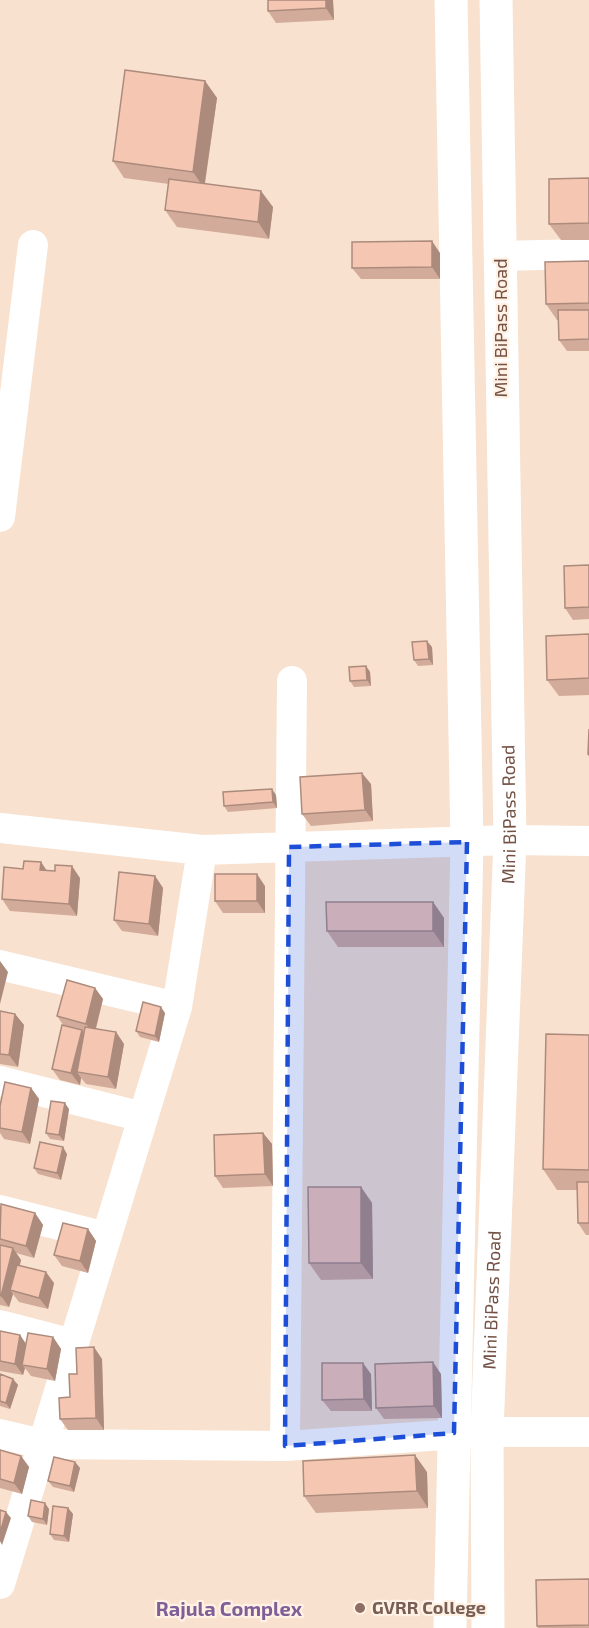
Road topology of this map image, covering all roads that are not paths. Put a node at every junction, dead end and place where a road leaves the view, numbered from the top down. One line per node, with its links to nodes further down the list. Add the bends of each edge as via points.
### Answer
1 (451, 0): 11 (street)
2 (496, 0): 5 (street, Mini BiPass Road)
3 (33, 245): 6 (street)
4 (589, 254): 5 (street)
5 (500, 256): 9 (street, Mini BiPass Road)
6 (0, 517)
7 (292, 681): 12 (street)
8 (0, 828): 13 (street)
9 (510, 840): 10 (street); 11 (street); 22 (street, Mini BiPass Road)
10 (589, 841)
11 (467, 842): 12 (street); 24 (street)
12 (289, 847): 13 (street); 27 (street)
13 (202, 850): 15 (street)
14 (0, 965): 15 (street)
15 (177, 1007): 17 (street)
16 (0, 1081): 17 (street)
17 (143, 1117): 19 (street)
18 (0, 1210): 19 (street)
19 (106, 1237): 21 (street)
20 (0, 1325): 21 (street)
21 (74, 1344): 26 (street)
22 (487, 1432): 23 (street); 24 (street); 30 (street, Mini BiPass Road)
23 (589, 1432)
24 (454, 1433): 27 (street); 29 (street)
25 (0, 1434): 26 (street)
26 (42, 1444): 27 (street); 28 (street)
27 (285, 1446)
28 (2, 1567)
29 (450, 1628)
30 (488, 1628)

